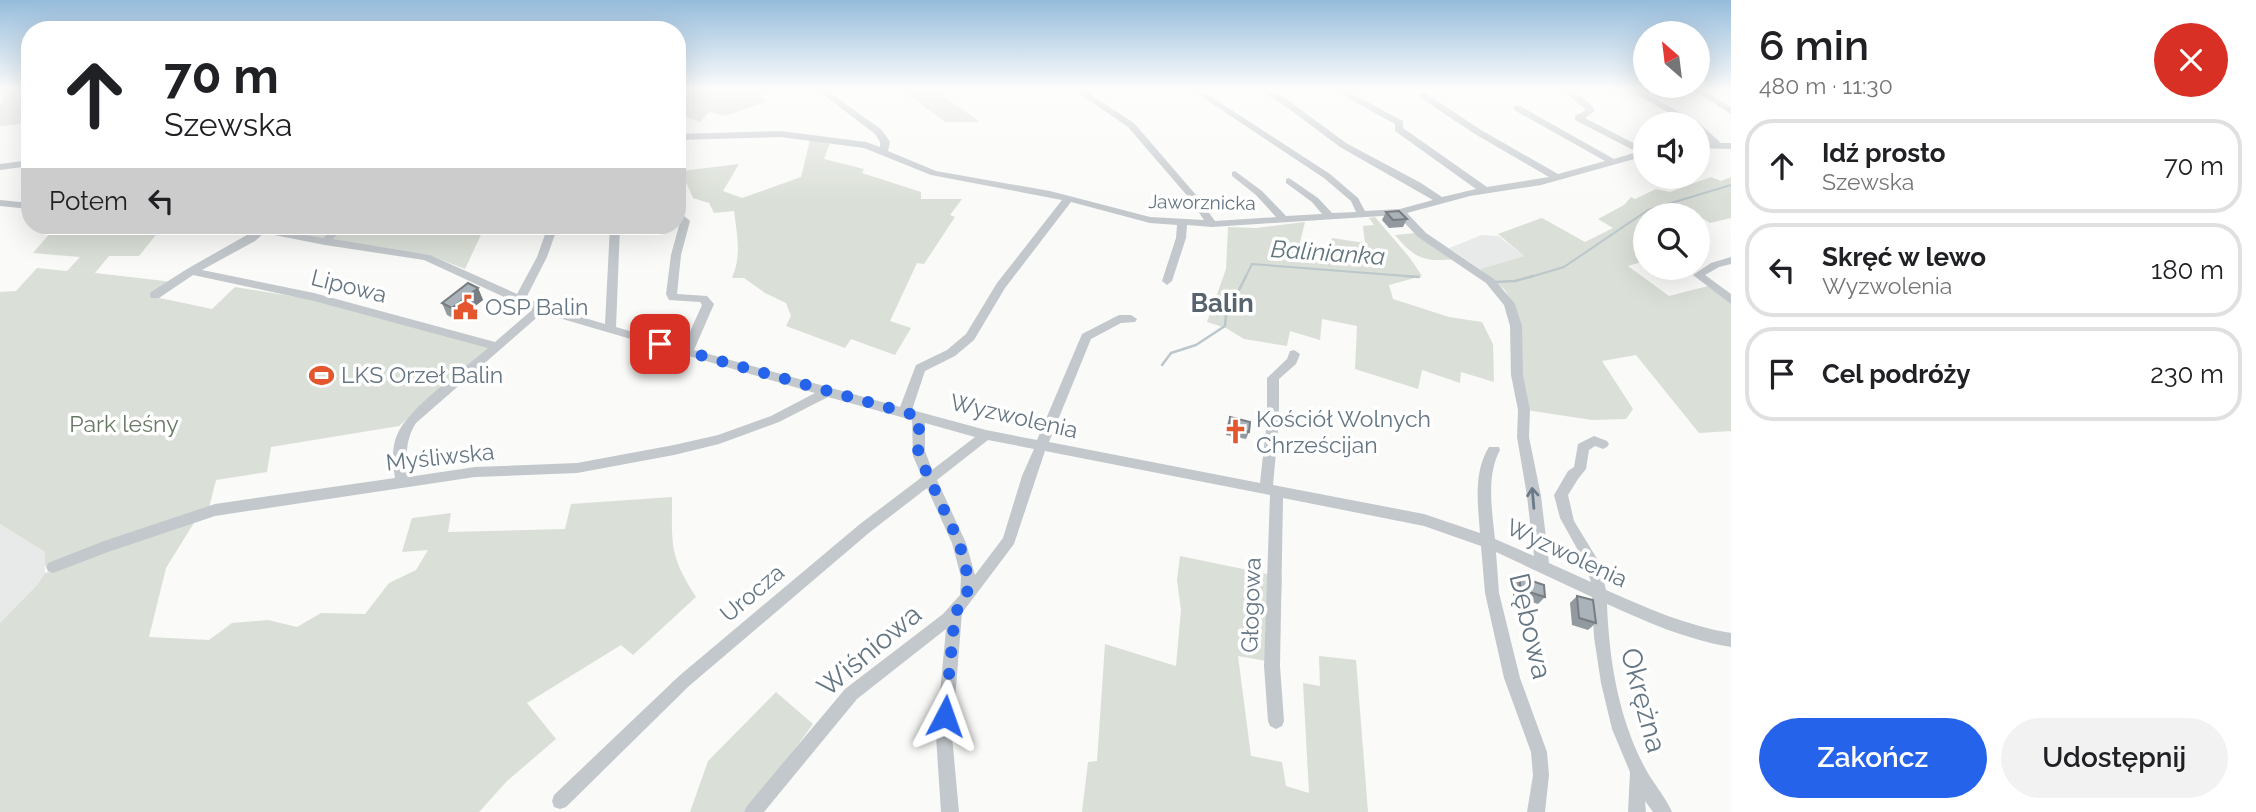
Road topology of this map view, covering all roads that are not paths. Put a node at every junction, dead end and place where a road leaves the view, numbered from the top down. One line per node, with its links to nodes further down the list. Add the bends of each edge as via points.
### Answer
1 (872, 127): 15 (street, via 886,142)
2 (1133, 127): 33 (street)
3 (1252, 127): 29 (street, via 1327,176 1355,200)
4 (1318, 127): 25 (street)
5 (1399, 127): 23 (street)
6 (1470, 127): 21 (street)
7 (1551, 127): 17 (street)
8 (1595, 127): 14 (street)
9 (686, 136): 15 (street, Jaworznicka, via 781,134)
10 (1710, 138): 12 (street)
11 (1710, 145): 12 (street)
12 (1718, 145): 13 (street)
13 (1731, 146)
14 (1633, 147)
15 (884, 150): 24 (street, Jaworznicka, via 934,173)
16 (1633, 156): 17 (street, Jaworznicka)
17 (1613, 162): 21 (street, Jaworznicka)
18 (21, 164): 19 (street)
19 (0, 167)
20 (1235, 174): 31 (street)
21 (1556, 177): 23 (street, Jaworznicka, via 1526,186)
22 (1289, 181): 30 (street)
23 (1484, 190): 25 (street, Jaworznicka)
24 (1068, 198): 32 (street, Jaworznicka, via 1128,216); 54 (street, via 1001,286 970,337 951,353 920,368)
25 (1442, 202): 28 (street, Jaworznicka)
26 (0, 203): 27 (street)
27 (21, 205)
28 (1401, 212): 29 (street, Jaworznicka); 63 (street, one-way to 28, via 1523,437 1516,326 1507,300 1491,282 1422,235)
29 (1362, 215): 30 (street, Jaworznicka)
30 (1330, 217): 31 (street, Jaworznicka)
31 (1284, 220): 33 (street, Jaworznicka)
32 (1181, 223): 33 (street, Jaworznicka); 43 (street, via 1181,238)
33 (1212, 223)
34 (256, 235): 42 (street)
35 (288, 235): 40 (street, Wyzwolenia)
36 (332, 235): 40 (street)
37 (550, 235): 46 (street)
38 (615, 235): 49 (street)
39 (681, 235): 51 (street, via 671,294 704,299 708,304)
40 (325, 242): 46 (street, Wyzwolenia, via 433,259)
41 (1731, 260): 45 (street, via 1698,275)
42 (191, 271): 44 (street); 50 (street, Lipowa, via 314,297)
43 (1167, 281)
44 (155, 295)
45 (1731, 300)
46 (519, 301): 47 (street, Wyzwolenia)
47 (540, 309): 49 (street, Wyzwolenia); 50 (street)
48 (1130, 319): 57 (street, Wiśniowa, via 1119,319 1086,337)
49 (610, 329): 51 (street, Wyzwolenia)
50 (496, 346): 60 (street, via 405,429 398,447)
51 (687, 352): 53 (street, Wyzwolenia)
52 (1294, 354): 61 (street, Głogowa, via 1273,378)
53 (829, 391): 54 (street, Wyzwolenia); 60 (street, Myśliwska, via 775,419 674,450 577,468 475,472)
54 (911, 414): 55 (street, Wyzwolenia); 59 (street, via 921,433 917,446)
55 (986, 435): 57 (street, Wyzwolenia); 59 (street, Urocza)
56 (1603, 444): 65 (street, Okrężna, via 1594,441 1583,447 1580,469 1561,495 1569,526 1594,565)
57 (1042, 447): 61 (street, Wyzwolenia); 66 (street, Wiśniowa, via 1009,540)
58 (1494, 450): 62 (street, Dębowa, via 1484,482)
59 (930, 480): 66 (street, via 959,542 968,577); 71 (street, Urocza, via 865,528 684,681)
60 (402, 482): 64 (street, Myśliwska, via 215,510)
61 (1272, 489): 62 (street, Wyzwolenia, via 1415,518); 69 (street, Głogowa)
62 (1488, 541): 63 (street, Wyzwolenia); 74 (street, Dębowa, via 1500,634 1539,752)
63 (1542, 566): 65 (street, Wyzwolenia)
64 (53, 567)
65 (1599, 593): 68 (street, Wyzwolenia, via 1694,632); 70 (street, Okrężna, via 1607,683)
66 (967, 597): 67 (street, Wiśniowa)
67 (955, 613): 72 (street, Wiśniowa, via 851,694); 73 (street, via 944,736)
68 (1731, 640)
69 (1276, 721)
70 (1637, 775): 75 (street); 76 (street, Okrężna)
71 (560, 800)
72 (753, 812)
73 (950, 812)
74 (1536, 812)
75 (1637, 812)
76 (1663, 812)

